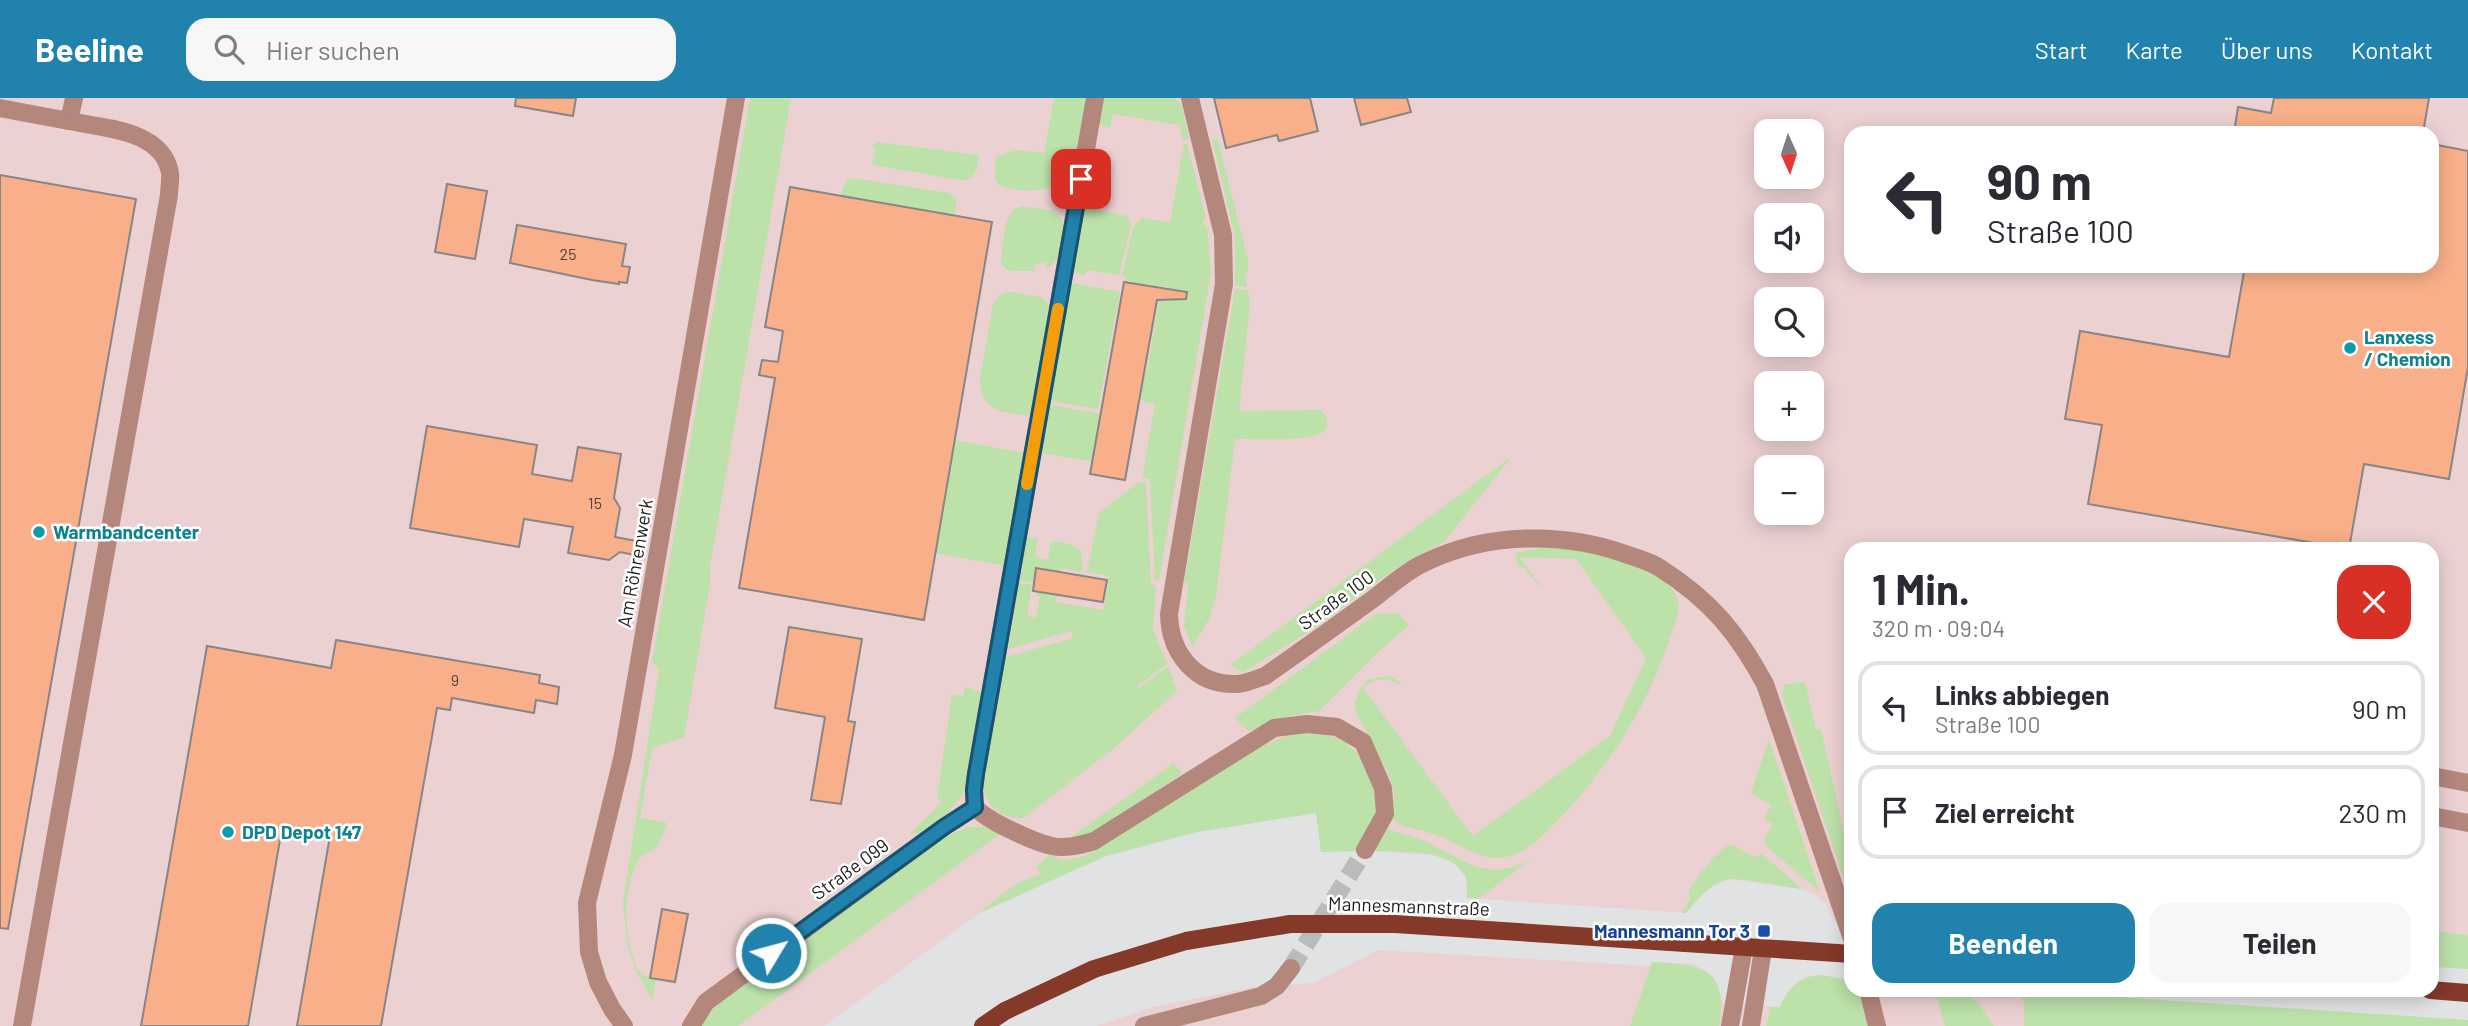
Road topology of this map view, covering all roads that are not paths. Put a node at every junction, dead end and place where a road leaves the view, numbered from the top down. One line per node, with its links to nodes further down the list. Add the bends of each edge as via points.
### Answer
1 (74, 98): 6 (street)
2 (736, 98): 22 (street, Am Röhrenwerk, via 623,755 587,903 589,952 595,972)
3 (1095, 98): 9 (street, via 975,782)
4 (1190, 98): 13 (street, Straße 100, via 1223,235 1224,284 1169,614 1178,654 1196,672 1219,683 1241,684 1265,676 1423,563 1469,547 1516,538 1564,539 1614,549 1657,566 1694,592 1745,647 1780,722)
5 (0, 108): 6 (street)
6 (69, 121): 21 (street, via 134,135 160,150 170,173 169,195)
7 (2439, 777): 8 (street)
8 (2468, 783)
9 (975, 807): 12 (street, via 1032,839 1072,847 1094,841 1273,728 1337,727 1363,742 1383,788 1385,814); 23 (street, Straße 099, via 706,1002)
10 (2439, 817): 11 (street)
11 (2468, 822)
12 (1365, 850)
13 (1844, 915)
14 (1744, 947): 15 (main road, Mannesmannstraße); 24 (main road, Mannesmannstraße, via 1395,924 1290,924 1185,942 1094,969); 26 (street)
15 (1763, 949): 16 (main road, Mannesmannstraße); 27 (street)
16 (1844, 954)
17 (1292, 968): 25 (street, via 1261,996)
18 (2439, 991): 19 (main road)
19 (2468, 993)
20 (1870, 997): 28 (street)
21 (22, 1026)
22 (624, 1026)
23 (691, 1026)
24 (983, 1026)
25 (1144, 1026)
26 (1730, 1026)
27 (1751, 1026)
28 (1877, 1026)

